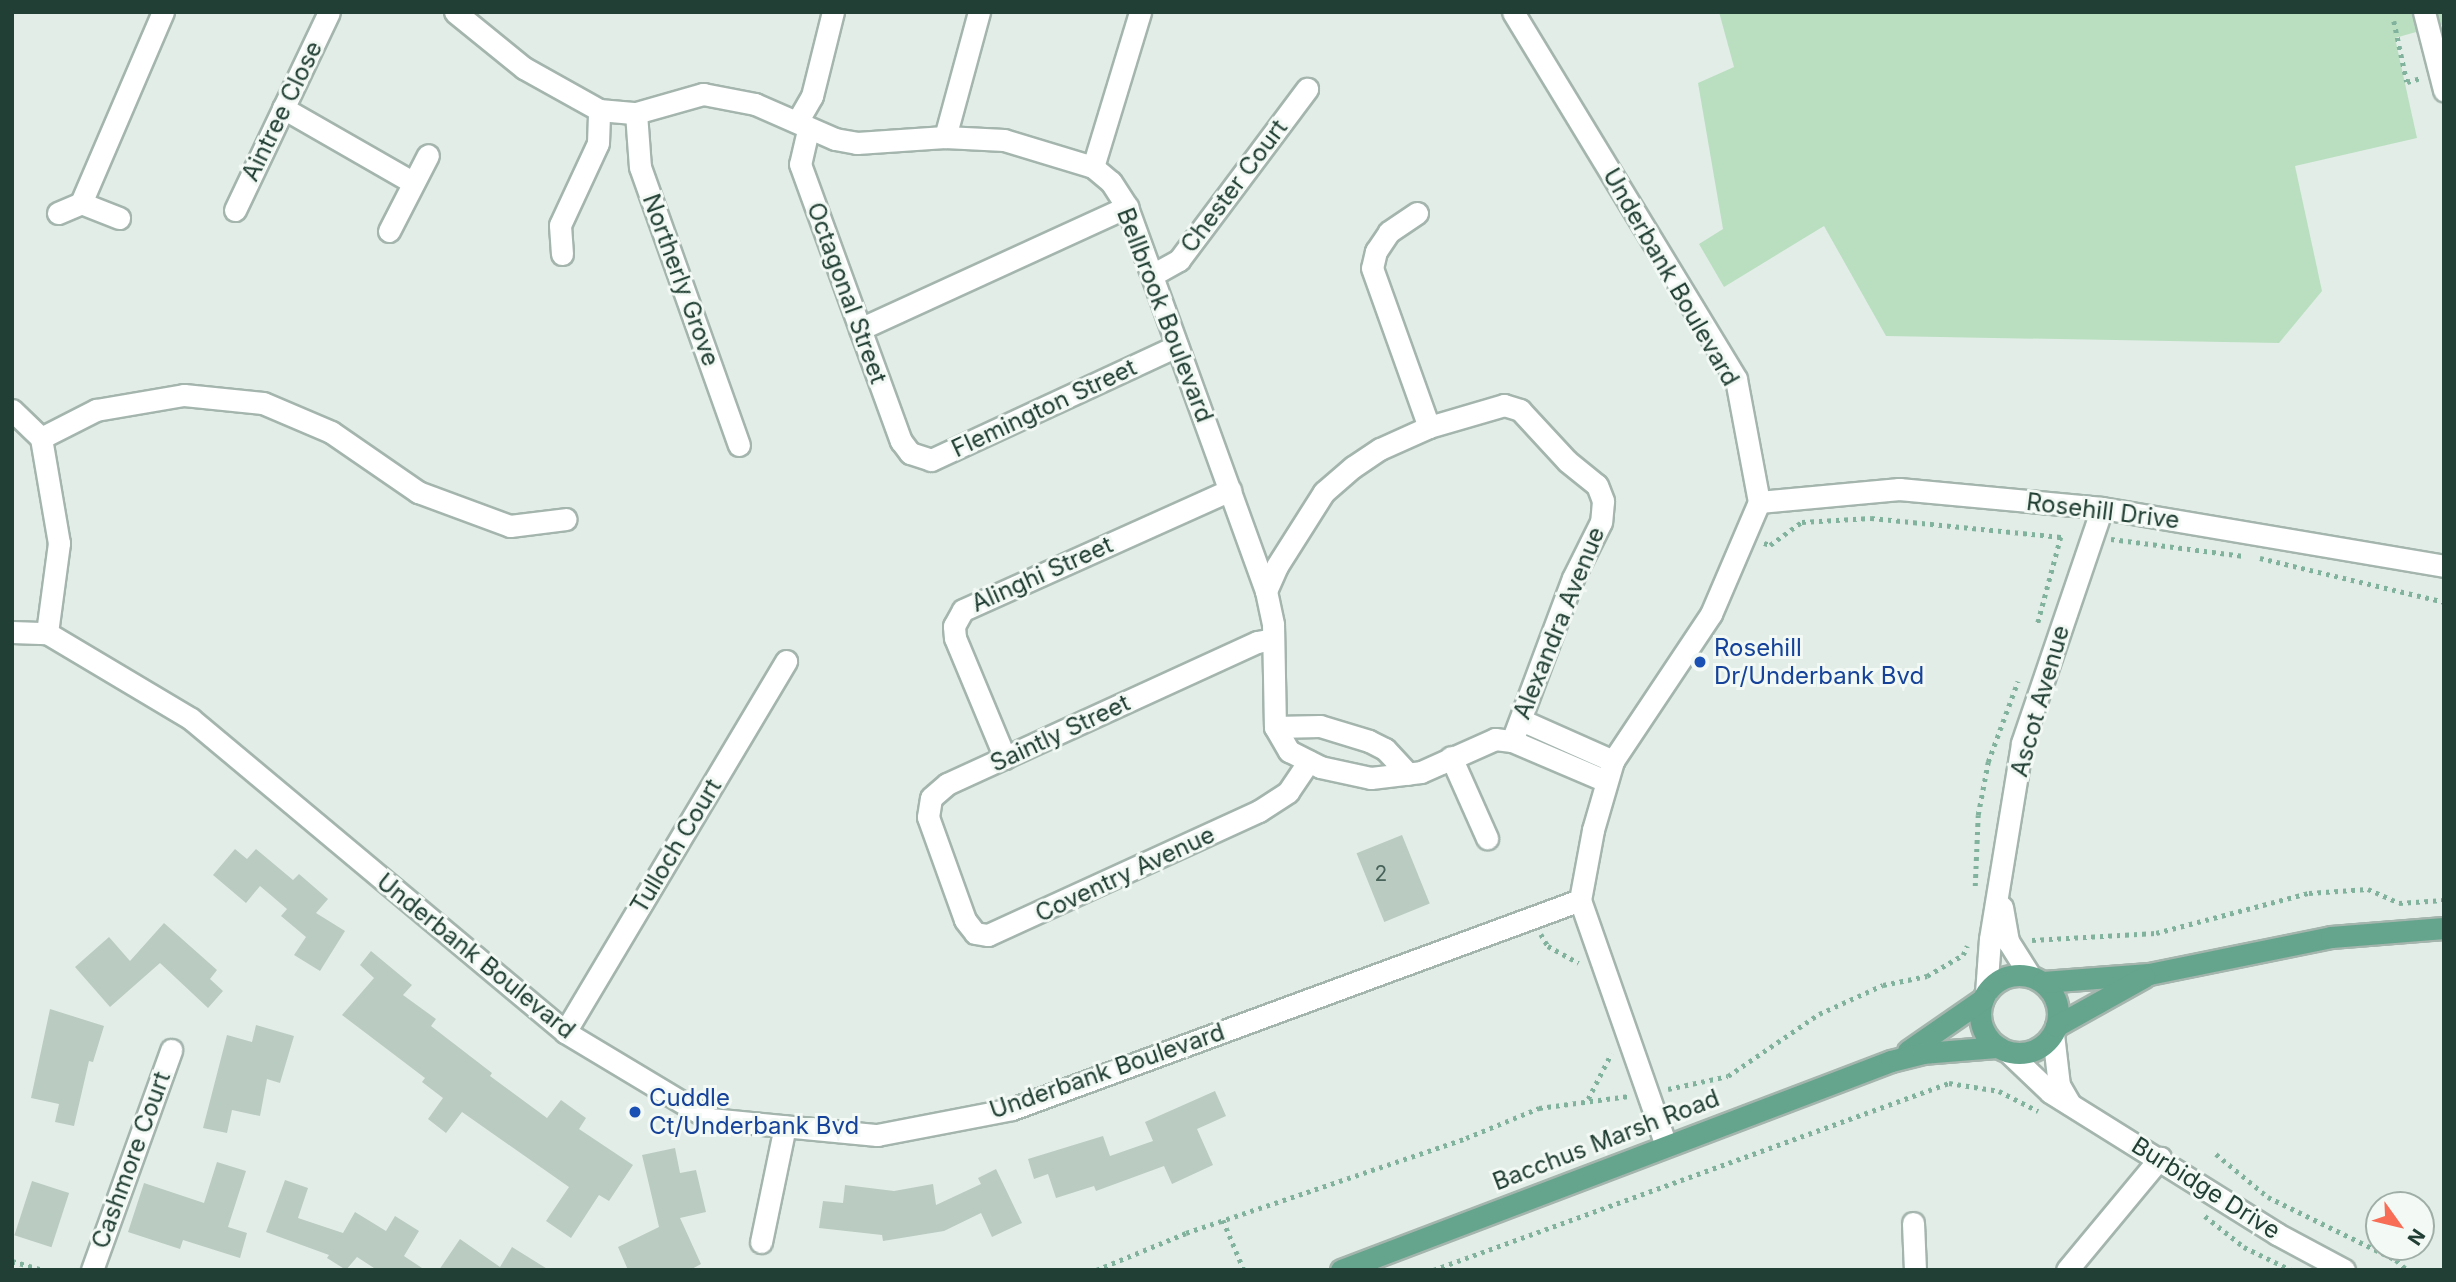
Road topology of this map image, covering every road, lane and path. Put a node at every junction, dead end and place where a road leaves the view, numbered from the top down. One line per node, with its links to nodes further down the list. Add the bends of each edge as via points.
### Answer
1 (163, 12): 21 (street)
2 (329, 12): 13 (street, Aintree Close)
3 (455, 12): 14 (street, Bellbrook Boulevard, via 524,68)
4 (833, 12): 16 (street, Octagonal Street)
5 (979, 12): 17 (street)
6 (1140, 12): 19 (street)
7 (1513, 12): 38 (street, Underbank Boulevard, via 1735,379)
8 (2424, 12): 10 (street)
9 (2394, 21): 11 (path, via 2407,82)
10 (2439, 50): 11 (street)
11 (2442, 82)
12 (1307, 89): 29 (street, Chester Court, via 1179,260)
13 (283, 108): 20 (street); 23 (street, Aintree Close)
14 (599, 110): 15 (street, Bellbrook Boulevard); 28 (street, via 598,143 560,225)
15 (636, 113): 16 (street, Bellbrook Boulevard, via 703,94 755,104); 35 (street, Northerly Grove, via 640,167)
16 (803, 126): 17 (street, Bellbrook Boulevard, via 857,143); 30 (street, Octagonal Street, via 800,164)
17 (945, 137): 19 (street, Bellbrook Boulevard, via 1004,140)
18 (428, 155): 20 (street)
19 (1093, 167): 22 (street, Bellbrook Boulevard, via 1111,182)
20 (412, 182): 27 (street)
21 (81, 203): 24 (street); 26 (street)
22 (1127, 207): 29 (street, Bellbrook Boulevard); 30 (street)
23 (235, 210)
24 (58, 213)
25 (1417, 213): 33 (street, via 1389,232 1376,251 1372,268)
26 (119, 218)
27 (388, 231)
28 (562, 254)
29 (1154, 274): 31 (street, Bellbrook Boulevard)
30 (860, 329): 36 (street, Octagonal Street, via 901,441)
31 (1177, 346): 36 (street, Flemington Street, via 931,460); 37 (street, Bellbrook Boulevard)
32 (12, 410): 34 (street)
33 (1429, 427): 45 (street, Alexandra Avenue, via 1380,449 1324,492); 53 (street, Alexandra Avenue, via 1504,405 1520,410 1567,461 1597,485 1603,501 1601,522 1573,578)
34 (41, 438): 40 (street, via 96,410 184,395 263,402 331,432 418,492 509,526); 48 (street, via 59,543)
35 (739, 445)
36 (910, 453)
37 (1230, 490): 45 (street, Bellbrook Boulevard); 57 (street, Alinghi Street, via 963,610 954,626 955,638)
38 (1759, 502): 39 (street, Rosehill Drive, via 1899,489); 42 (street)
39 (2102, 508): 43 (street, Ascot Avenue); 44 (street, Rosehill Drive)
40 (566, 519)
41 (2061, 537): 42 (path, via 1871,518 1802,522 1770,545); 43 (path); 49 (path)
42 (1745, 538): 59 (street, via 1711,614)
43 (2090, 538): 46 (path, via 2256,558); 68 (street, Ascot Avenue, via 2022,743 2000,898)
44 (2444, 566)
45 (1266, 591): 50 (street, Bellbrook Boulevard)
46 (2444, 602)
47 (12, 632): 48 (street)
48 (47, 634): 74 (street, Underbank Boulevard, via 191,719)
49 (2034, 638)
50 (1273, 639): 54 (street, Bellbrook Boulevard); 57 (street, Saintly Street, via 1257,642)
51 (786, 661): 74 (street, Tulloch Court)
52 (2020, 675): 62 (path, via 1988,762)
53 (1521, 720): 55 (street, Alexandra Avenue); 59 (street)
54 (1275, 727): 58 (street, via 1289,751); 60 (street, via 1320,726 1369,741 1385,749)
55 (1512, 741): 56 (street, via 1495,739); 59 (street)
56 (1451, 757): 60 (street); 61 (street)
57 (1005, 758): 63 (street, Saintly Street, via 947,784 931,798 928,817)
58 (1309, 761): 60 (street, via 1371,778); 63 (street, Coventry Avenue, via 1287,792 1259,811 1010,928 988,935 975,933)
59 (1610, 771): 64 (street)
60 (1408, 774)
61 (1487, 838)
62 (1976, 861)
63 (949, 882)
64 (1580, 900): 66 (street, Underbank Boulevard); 79 (street)
65 (2444, 900): 68 (path, via 2399,903 2368,889 2309,893 2156,933)
66 (1533, 918): 69 (path, via 1548,946 1571,955); 83 (street, Underbank Boulevard, via 1012,1109 877,1135)
67 (2444, 928): 70 (main road, via 2331,937)
68 (1999, 940): 71 (street); 72 (street); 79 (path, via 1972,936 1963,955 1927,976 1883,985 1819,1014 1728,1076)
69 (1582, 966)
70 (2149, 974): 71 (main road); 73 (main road)
71 (2037, 979): 72 (main road, via 2006,977); 73 (main road, via 2057,1002)
72 (1985, 996): 77 (main road, via 1982,1025); 78 (main road, Bacchus Marsh Road)
73 (2054, 1030): 77 (main road, via 2033,1051); 81 (street, via 2059,1085)
74 (565, 1032): 83 (street, Underbank Boulevard, via 710,1119)
75 (1607, 1042): 80 (path, via 1611,1055)
76 (171, 1049): 92 (street, Cashmore Court)
77 (2003, 1049): 78 (main road, Bacchus Marsh Road, via 1923,1053); 81 (street, Burbidge Drive, via 2030,1076)
78 (1891, 1061): 84 (main road, Bacchus Marsh Road)
79 (1648, 1094): 80 (path); 84 (street)
80 (1588, 1100): 87 (path, via 1539,1108 1466,1138)
81 (2070, 1104): 86 (street, Burbidge Drive)
82 (2042, 1113): 98 (path, via 1999,1091 1948,1083)
83 (785, 1126): 89 (street)
84 (1666, 1145): 97 (main road, Bacchus Marsh Road)
85 (2216, 1154): 102 (path, via 2268,1197 2396,1260)
86 (2160, 1158): 100 (street); 101 (street, Burbidge Drive, via 2277,1234)
87 (1223, 1220): 95 (path); 96 (path)
88 (1913, 1223): 99 (street)
89 (761, 1242)
90 (12, 1261): 91 (path)
91 (44, 1270)
92 (92, 1270)
93 (152, 1270): 94 (path)
94 (195, 1270)
95 (1096, 1270)
96 (1244, 1270)
97 (1341, 1270)
98 (1433, 1270)
99 (1915, 1270)
100 (2067, 1270)
101 (2344, 1270)
102 (2407, 1270)

